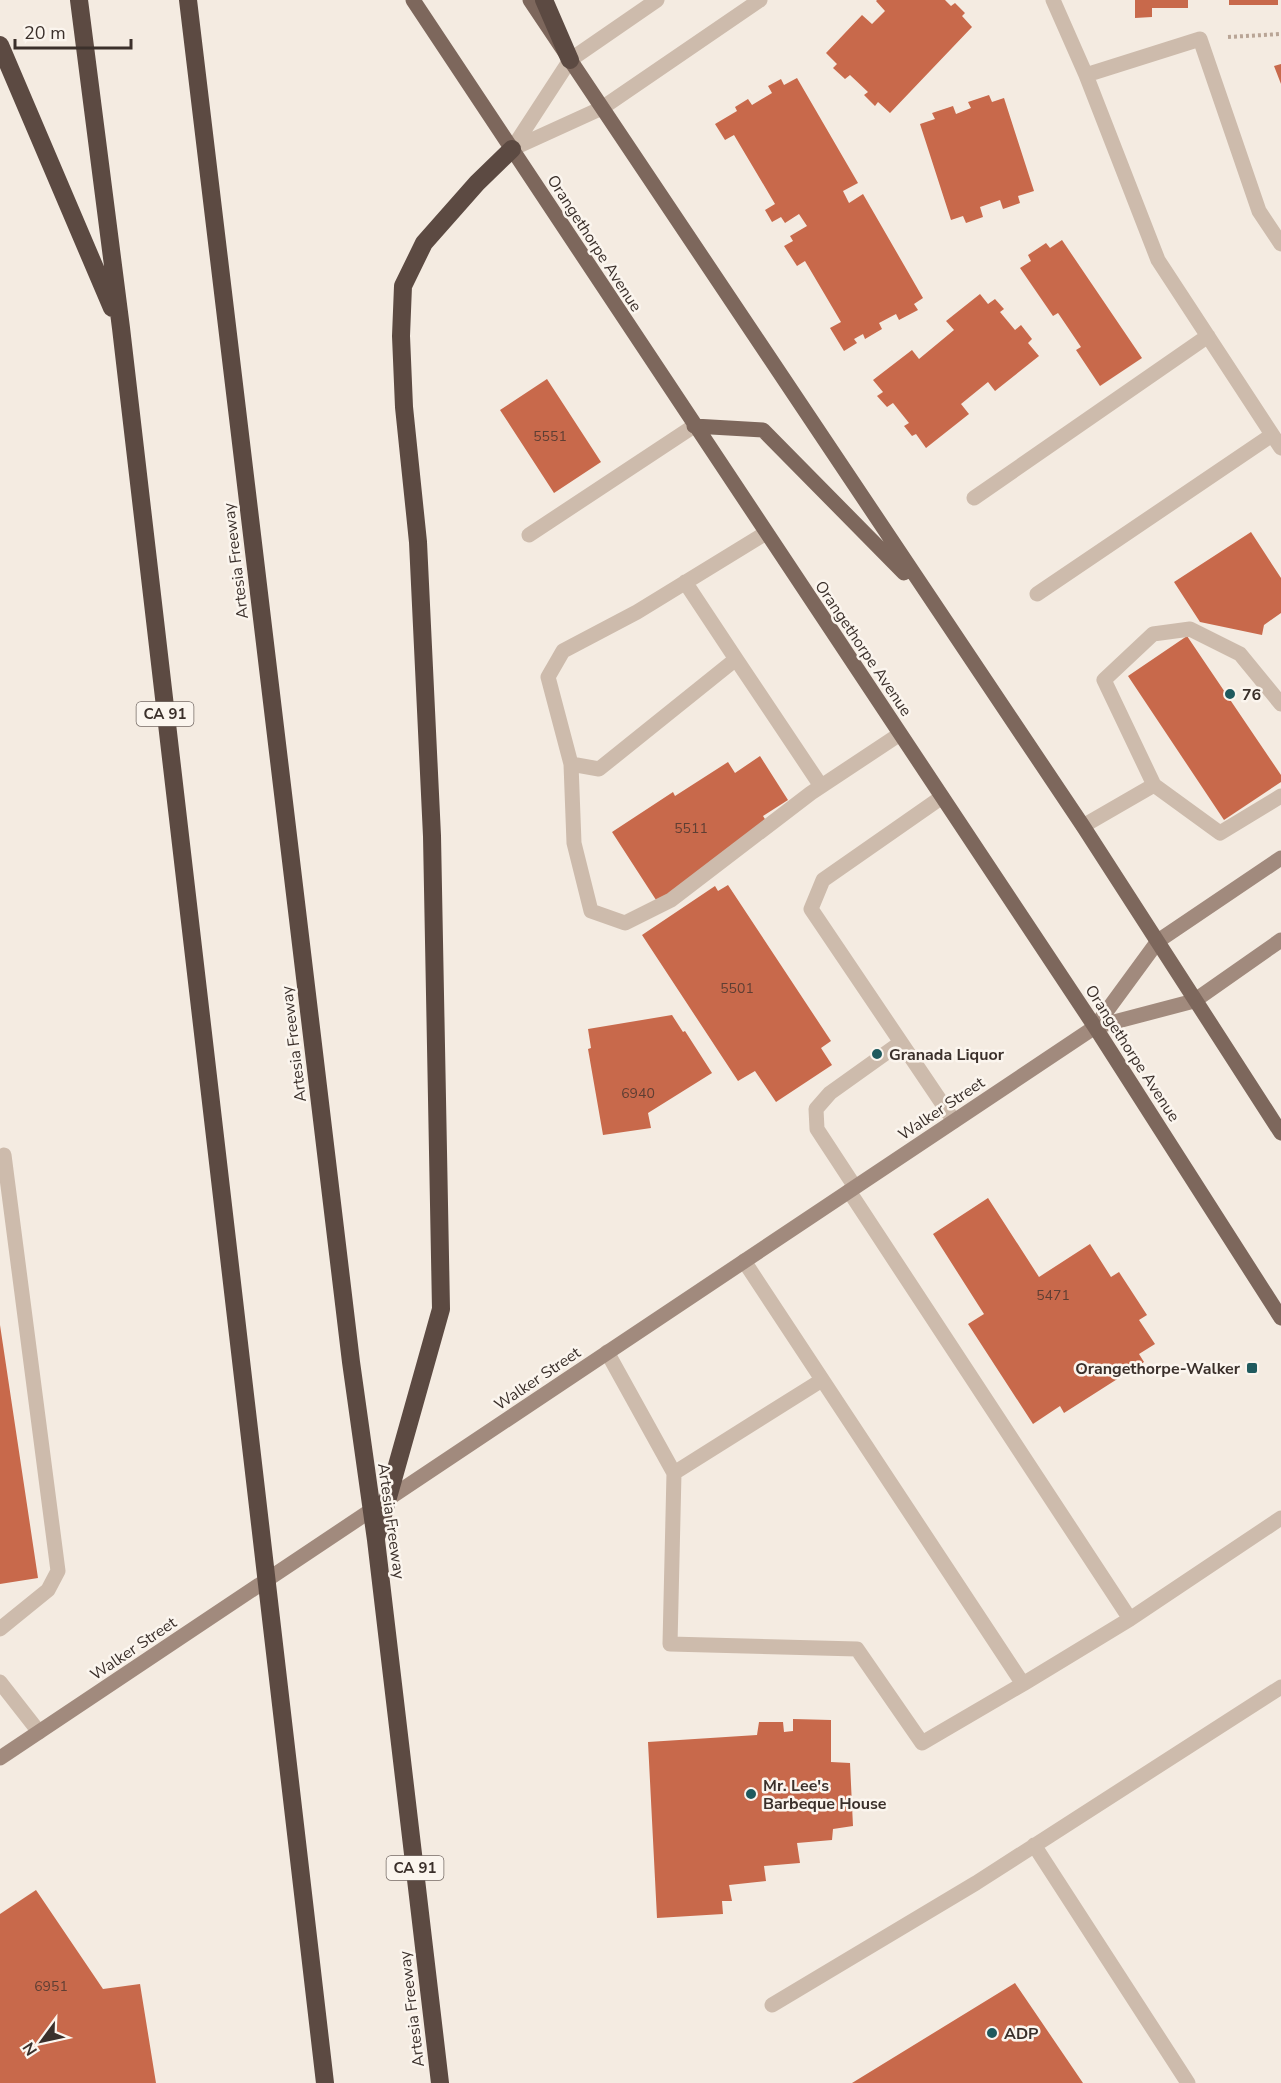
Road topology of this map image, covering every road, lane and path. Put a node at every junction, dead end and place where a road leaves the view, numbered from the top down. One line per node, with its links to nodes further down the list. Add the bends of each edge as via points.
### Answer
1 (79, 0): 17 (highway, CA 91)
2 (188, 0): 52 (highway, Artesia Freeway / CA 91, via 351,1362)
3 (413, 0): 15 (main road, Orangethorpe Avenue)
4 (530, 0): 12 (main road)
5 (544, 0): 12 (highway)
6 (657, 0): 12 (street)
7 (760, 0): 14 (street)
8 (1053, 0): 13 (street)
9 (1281, 34): 10 (path)
10 (1200, 39): 13 (street); 16 (street, via 1259,211)
11 (0, 45): 17 (highway)
12 (570, 60): 14 (main road); 15 (street)
13 (1086, 75): 18 (street, via 1158,260)
14 (602, 108): 15 (street); 26 (main road)
15 (512, 149): 19 (main road, Orangethorpe Avenue); 52 (highway, via 424,243 403,286 404,407 418,542 432,836 441,1309)
16 (1281, 244)
17 (121, 328): 62 (highway, CA 91)
18 (1208, 336): 20 (street); 21 (street)
19 (694, 426): 22 (main road, Orangethorpe Avenue); 23 (street); 26 (main road, via 763,430)
20 (1278, 443): 25 (street)
21 (974, 498)
22 (766, 533): 24 (street); 29 (main road, Orangethorpe Avenue)
23 (529, 535)
24 (685, 582): 27 (street); 30 (street, via 563,651 548,677)
25 (1037, 594)
26 (929, 598): 35 (main road)
27 (736, 659): 30 (street, via 599,769); 32 (street)
28 (1281, 704): 31 (street, via 1240,654 1190,629 1153,634 1104,680)
29 (900, 734): 32 (street); 34 (main road, Orangethorpe Avenue)
30 (571, 764): 32 (street, via 574,843 591,911 626,922 671,900)
31 (1154, 785): 33 (street, via 1220,833); 35 (street)
32 (821, 786)
33 (1281, 796)
34 (942, 797): 40 (main road, Orangethorpe Avenue); 41 (street, via 823,880 811,909)
35 (1083, 825): 38 (main road)
36 (1281, 858): 38 (main road, Walker Street)
37 (1281, 940): 39 (main road, Walker Street)
38 (1158, 941): 39 (main road); 40 (main road, Walker Street)
39 (1194, 1001): 40 (main road, Walker Street); 43 (main road)
40 (1095, 1027): 42 (main road, Walker Street); 47 (main road, Orangethorpe Avenue)
41 (900, 1043): 42 (street); 45 (street, via 830,1093 816,1109 817,1129)
42 (954, 1121): 45 (main road, Walker Street)
43 (1281, 1133)
44 (4, 1155): 54 (street, via 58,1571 48,1590)
45 (852, 1189): 46 (main road, Walker Street); 53 (street)
46 (744, 1261): 48 (main road, Walker Street); 49 (street)
47 (1281, 1318)
48 (607, 1352): 50 (street); 58 (main road, Walker Street)
49 (822, 1380): 50 (street); 56 (street)
50 (674, 1473): 56 (street, via 670,1644 857,1649 922,1743)
51 (1281, 1518): 53 (street)
52 (376, 1540): 63 (highway, Artesia Freeway / CA 91)
53 (1130, 1619): 56 (street)
54 (0, 1629)
55 (0, 1682): 58 (street)
56 (1023, 1684)
57 (1281, 1687): 60 (street)
58 (39, 1732): 59 (main road, Walker Street)
59 (0, 1758)
60 (1034, 1845): 61 (street); 64 (street)
61 (772, 2005)
62 (325, 2083)
63 (440, 2083)
64 (1188, 2083)

